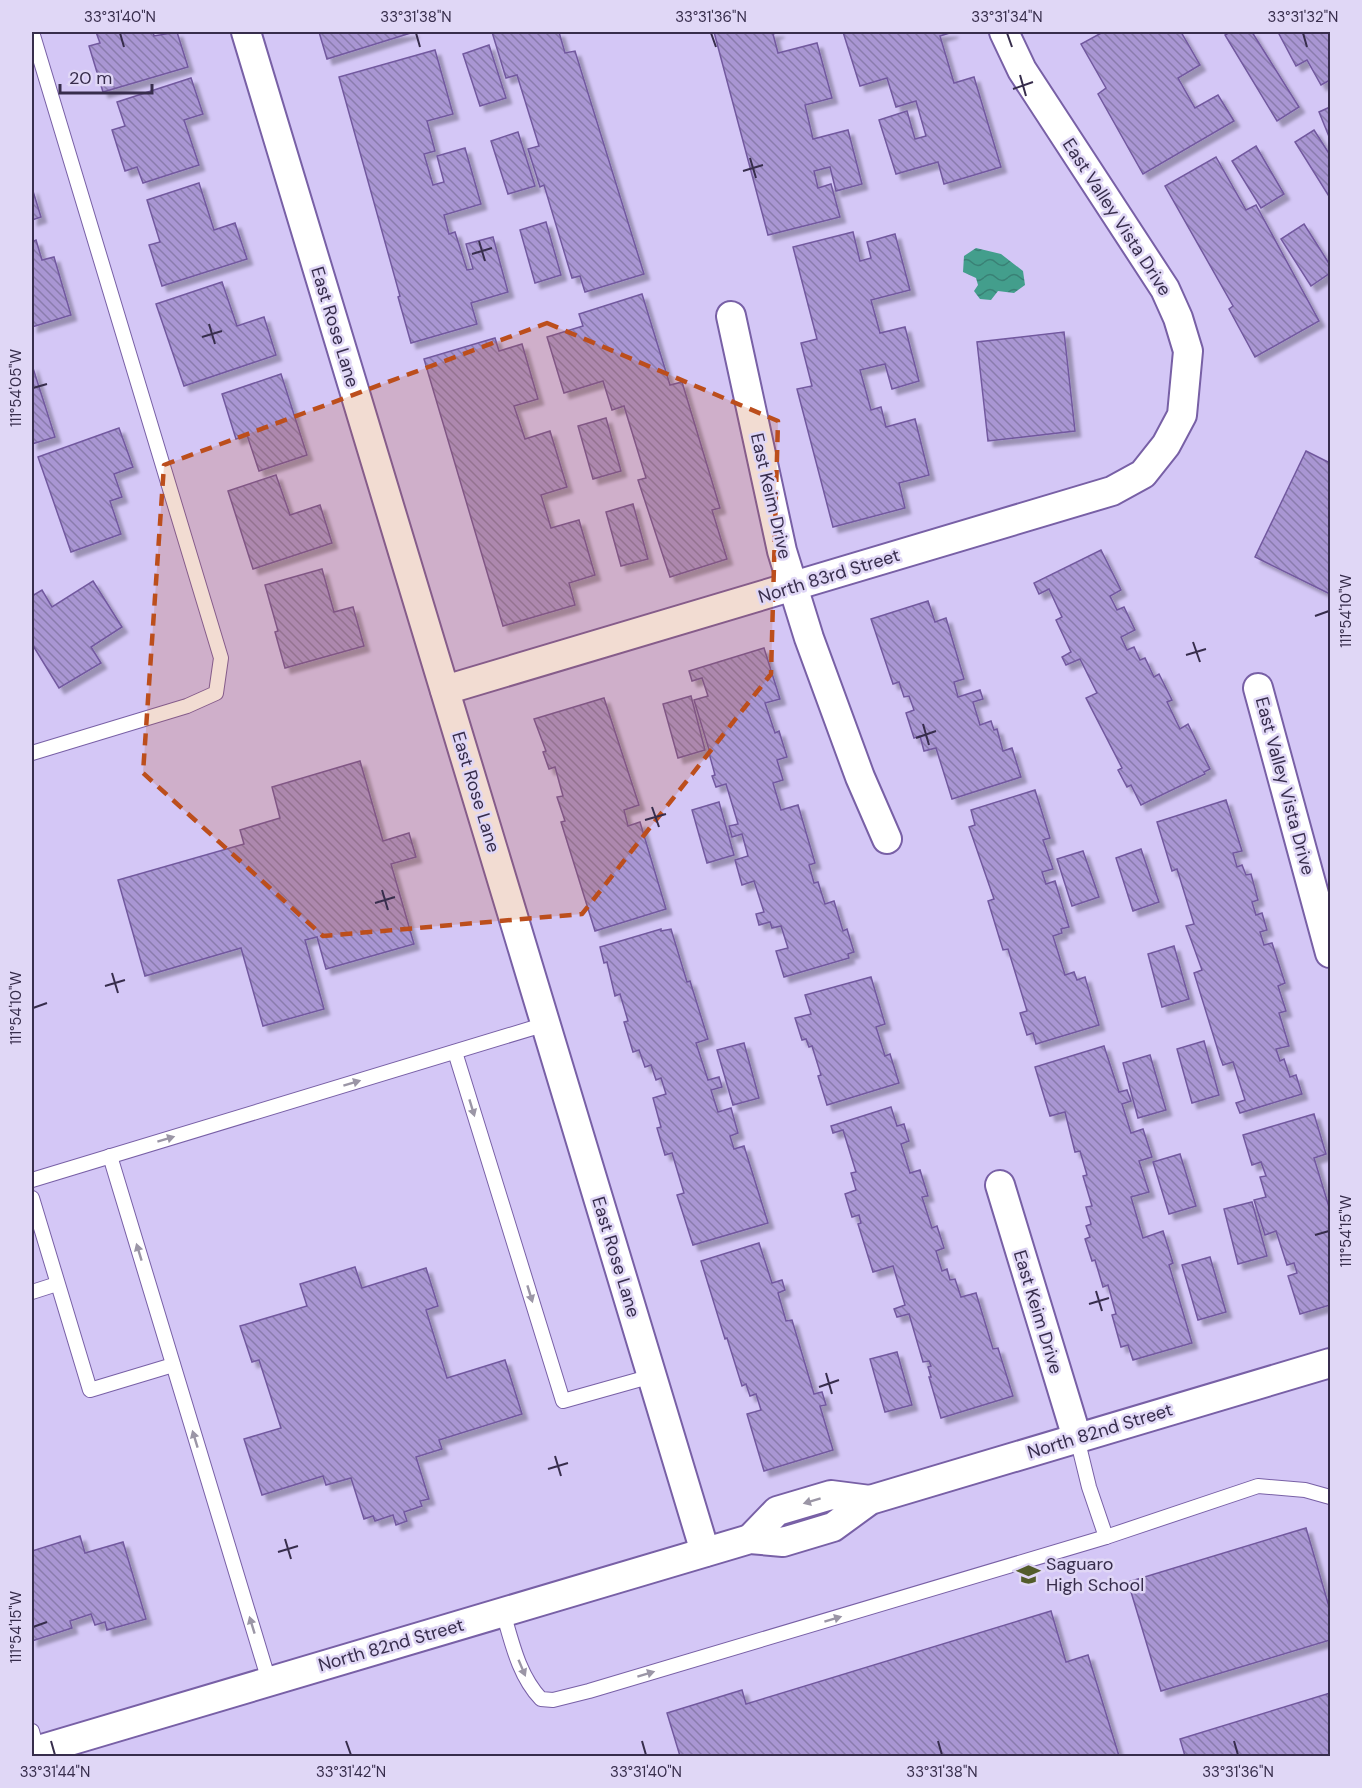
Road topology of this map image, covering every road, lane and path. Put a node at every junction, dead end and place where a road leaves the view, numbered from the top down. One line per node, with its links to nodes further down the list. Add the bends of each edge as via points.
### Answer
1 (32, 32): 9 (lane, via 221,658 216,693 187,706)
2 (246, 32): 8 (street, East Rose Lane)
3 (1004, 32): 5 (street, East Valley Vista Drive, via 1022,70 1165,289 1188,351)
4 (731, 316): 6 (street, East Keim Drive)
5 (1182, 415): 6 (street, North 83rd Street, via 1166,446 1143,474 1112,491)
6 (793, 588): 8 (street, North 83rd Street); 10 (street, East Keim Drive)
7 (1258, 688): 11 (street, East Valley Vista Drive)
8 (445, 690): 12 (street, East Rose Lane)
9 (32, 753)
10 (886, 839)
11 (1330, 953)
12 (546, 1024): 13 (lane); 22 (street, East Rose Lane)
13 (455, 1052): 14 (lane, one-way to 13); 22 (lane, one-way to 22, via 562,1401)
14 (110, 1156): 15 (lane); 21 (lane, one-way to 14)
15 (32, 1180)
16 (1000, 1185): 23 (street, East Keim Drive)
17 (32, 1198): 18 (lane)
18 (57, 1284): 19 (lane); 21 (lane, via 90,1390)
19 (32, 1292)
20 (1330, 1363): 23 (street, North 82nd Street)
21 (173, 1365): 28 (lane, one-way to 21)
22 (652, 1376): 26 (street, East Rose Lane)
23 (1077, 1438): 25 (lane); 26 (street, North 82nd Street, via 870,1500 833,1527 783,1542 750,1539)
24 (1330, 1497): 25 (lane, via 1305,1490 1258,1486)
25 (1106, 1538): 27 (lane, one-way to 25, via 532,1690 542,1699 553,1700)
26 (705, 1552): 27 (street, North 82nd Street)
27 (503, 1612): 28 (street, North 82nd Street)
28 (269, 1682): 29 (street, North 82nd Street)
29 (33, 1744)

